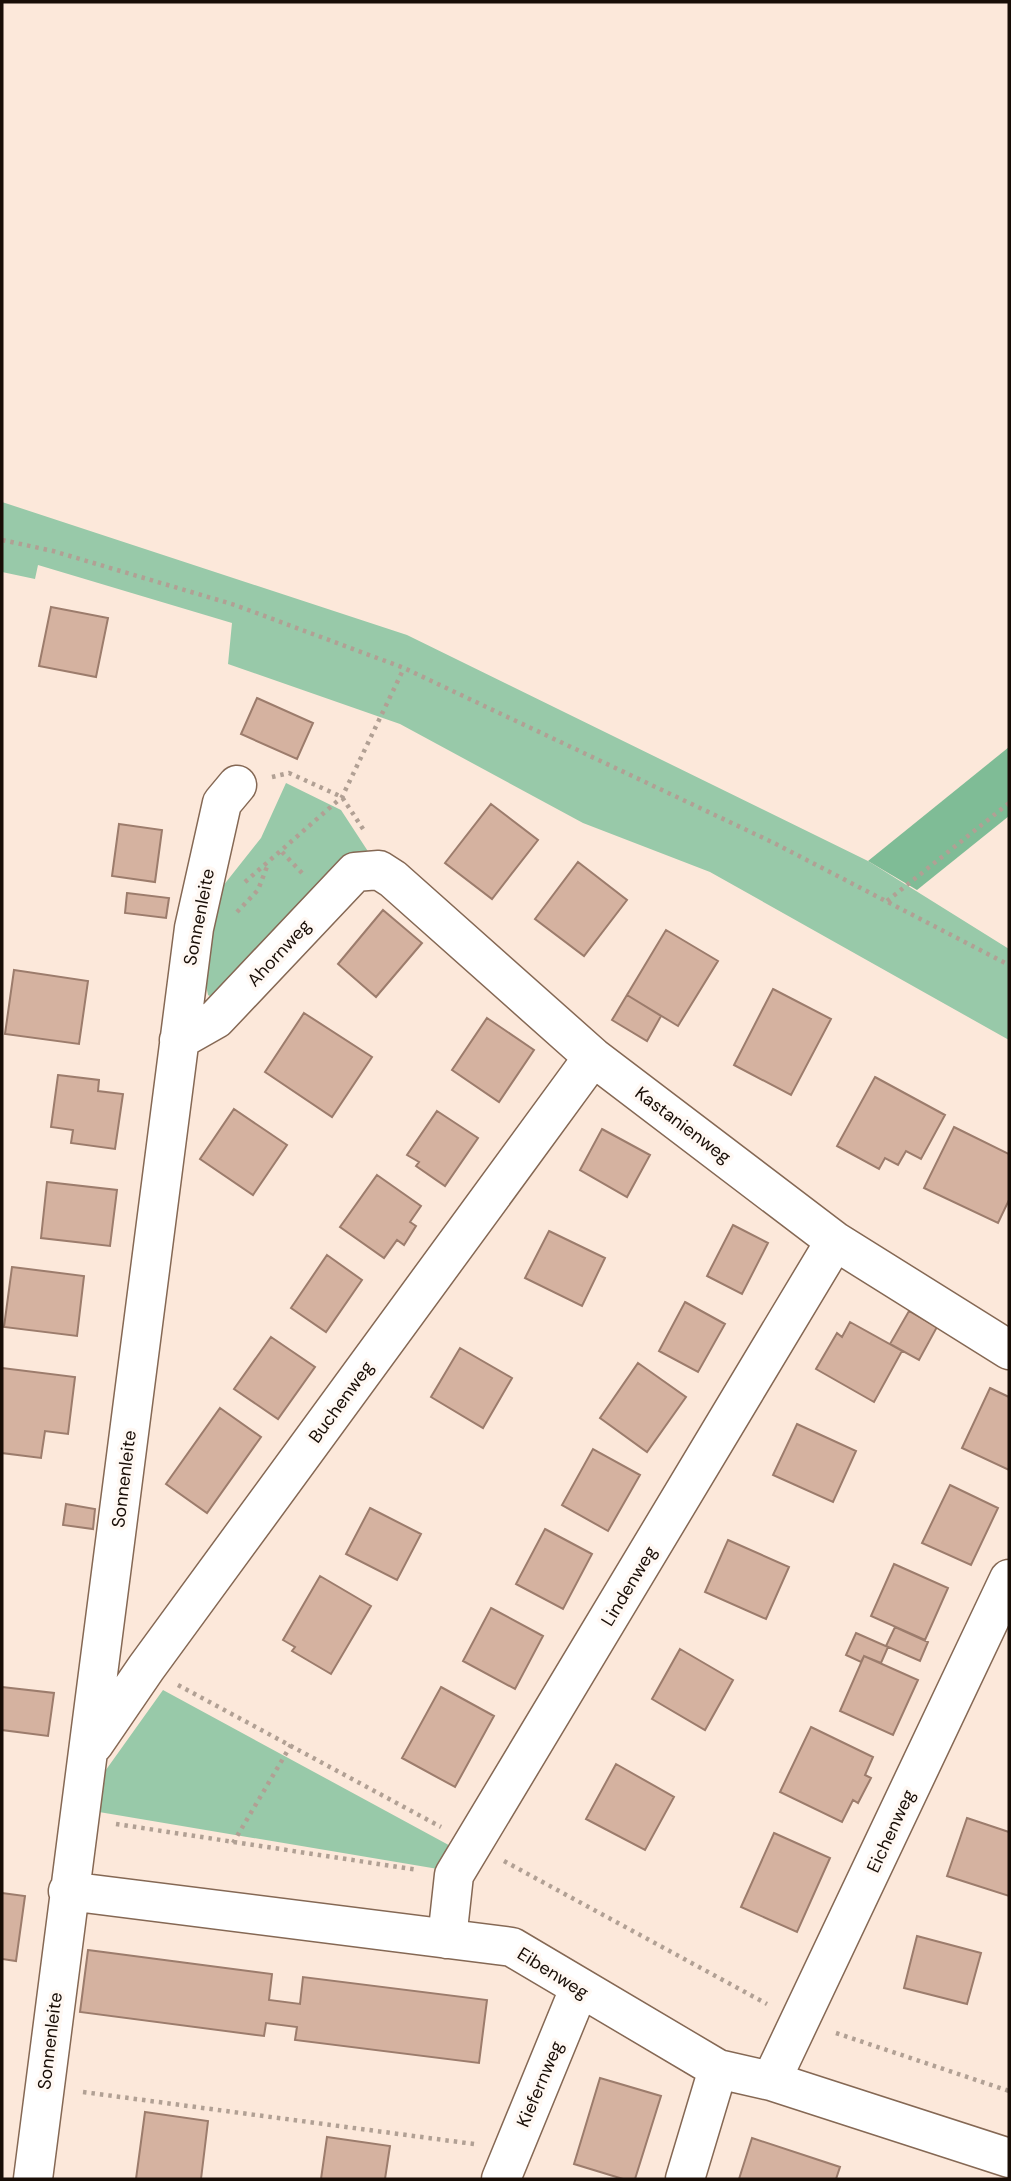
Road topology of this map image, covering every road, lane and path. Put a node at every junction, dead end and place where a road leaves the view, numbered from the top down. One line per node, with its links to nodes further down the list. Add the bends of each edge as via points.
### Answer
1 (2, 540): 2 (path, via 235,606)
2 (404, 668): 4 (path); 9 (path)
3 (237, 785): 4 (path, via 289,773); 10 (street, Sonnenleite, via 222,803)
4 (342, 797): 6 (path); 7 (path, via 380,854)
5 (1009, 803): 9 (path)
6 (268, 863): 8 (path); 10 (path, via 258,890 236,913 210,914)
7 (379, 870): 12 (street, Ahornweg, via 355,872 216,1019); 13 (street, Kastanienweg)
8 (243, 884)
9 (887, 901): 11 (path)
10 (194, 928): 12 (street, Sonnenleite)
11 (1009, 965)
12 (179, 1040): 19 (street, Sonnenleite)
13 (593, 1056): 14 (street, Kastanienweg); 17 (street, Buchenweg)
14 (835, 1241): 15 (street, Kastanienweg); 22 (street, Lindenweg)
15 (1009, 1350)
16 (1009, 1579): 26 (street, Eichenweg)
17 (146, 1668): 18 (path); 19 (street, Buchenweg)
18 (291, 1744): 21 (path); 22 (path)
19 (91, 1749): 20 (street, Sonnenleite)
20 (80, 1818): 21 (path); 23 (street, Sonnenleite)
21 (233, 1843): 22 (path)
22 (464, 1859): 24 (street, Lindenweg); 26 (path)
23 (68, 1891): 24 (street, Eibenweg); 29 (street, Sonnenleite)
24 (447, 1939): 25 (street, Eibenweg, via 512,1947)
25 (579, 1989): 27 (street, Eibenweg); 32 (street, Kiefernweg)
26 (802, 2022): 28 (street, Eichenweg); 30 (path)
27 (718, 2069): 28 (street, Eibenweg); 34 (street)
28 (771, 2081): 31 (street, Eibenweg)
29 (44, 2086): 32 (path); 33 (street, Sonnenleite)
30 (1009, 2091)
31 (1009, 2158)
32 (507, 2164)
33 (33, 2179)
34 (685, 2179)

